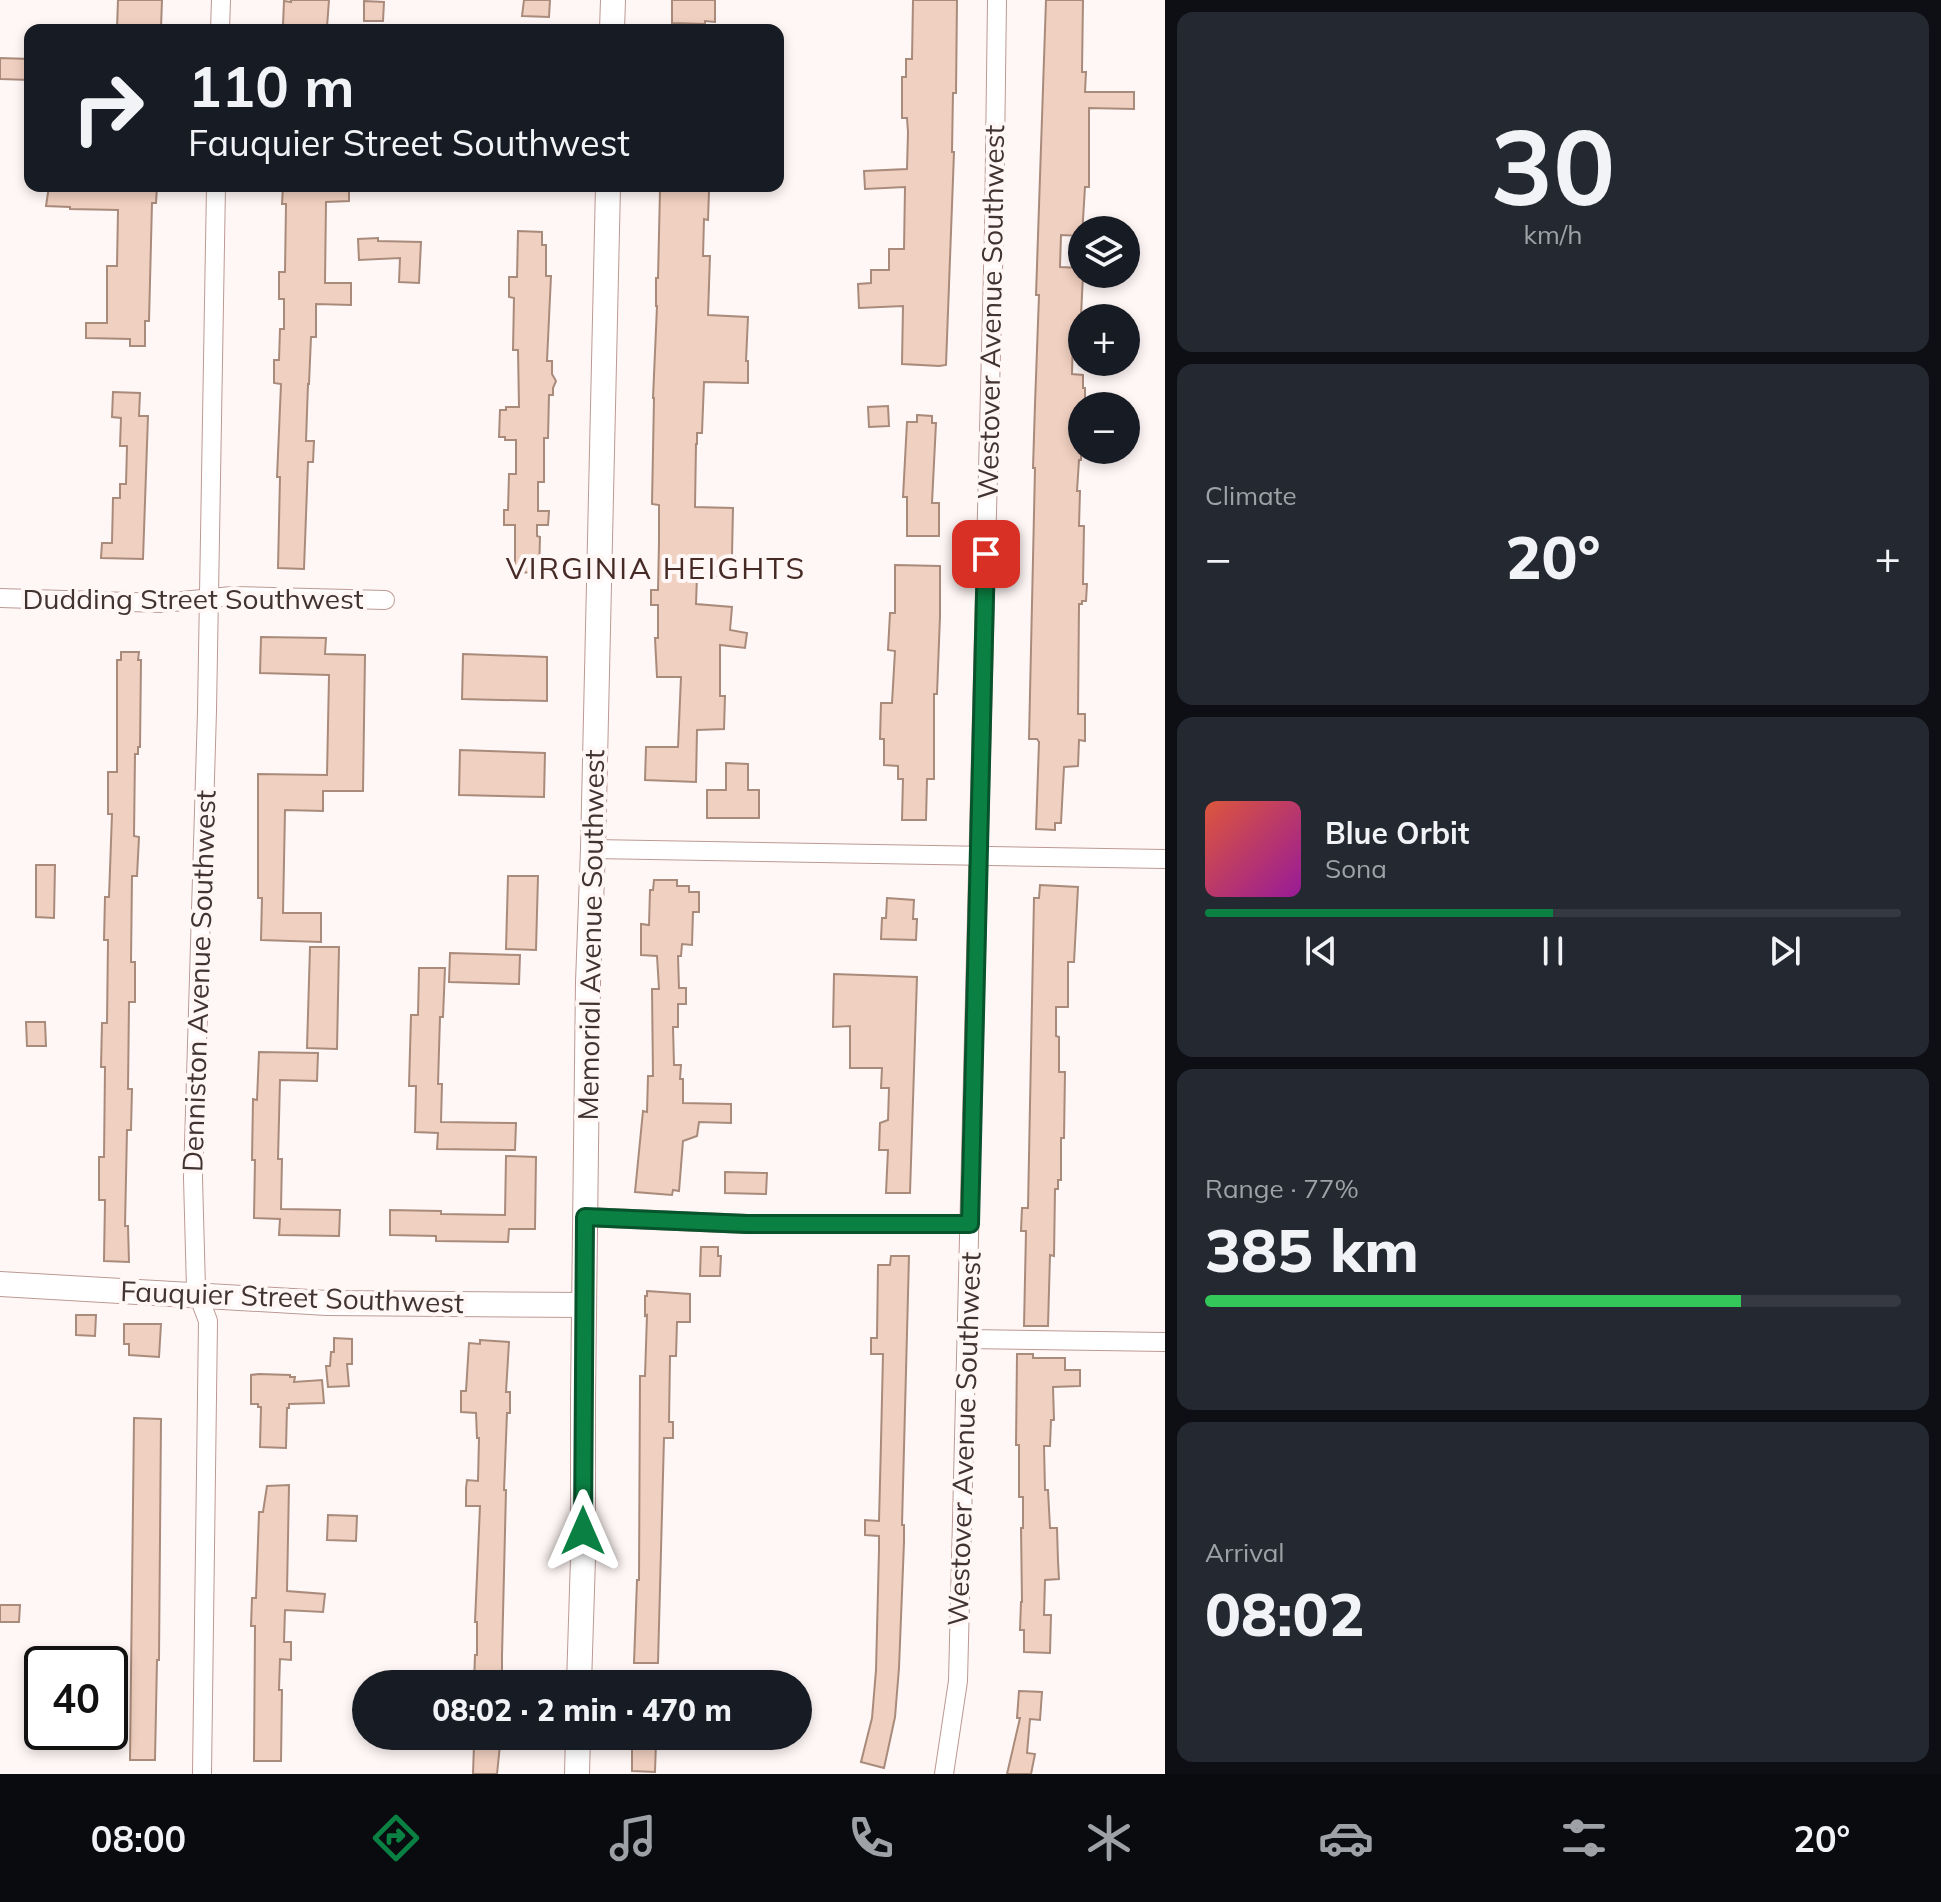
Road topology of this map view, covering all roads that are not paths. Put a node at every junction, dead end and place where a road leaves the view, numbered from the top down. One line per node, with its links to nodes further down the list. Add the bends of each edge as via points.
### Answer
1 (221, 0): 4 (street)
2 (613, 0): 5 (street)
3 (997, 0): 12 (street, Westover Avenue Southwest)
4 (220, 24)
5 (612, 24)
6 (216, 192): 9 (street, Denniston Avenue Southwest)
7 (608, 192): 11 (street, Memorial Avenue Southwest)
8 (0, 598): 9 (street, Dudding Street Southwest, via 162,603)
9 (208, 599): 10 (street, Dudding Street Southwest); 17 (street, Denniston Avenue Southwest, via 193,1178)
10 (385, 600)
11 (593, 849): 12 (street); 14 (street, Memorial Avenue Southwest)
12 (979, 856): 13 (street); 15 (street, Westover Avenue Southwest)
13 (1165, 859)
14 (585, 1217): 15 (street, via 747,1224); 18 (street, Memorial Avenue Southwest)
15 (970, 1224): 19 (street, Westover Avenue Southwest)
16 (0, 1284): 17 (street, Fauquier Street Southwest)
17 (198, 1295): 18 (street, Fauquier Street Southwest, via 327,1303); 23 (street, Denniston Avenue Southwest, via 208,1321)
18 (584, 1305): 21 (street, Memorial Avenue Southwest)
19 (966, 1339): 20 (street); 25 (street, Westover Avenue Southwest, via 958,1681)
20 (1165, 1342)
21 (579, 1670)
22 (578, 1750): 24 (street)
23 (202, 1774)
24 (577, 1774)
25 (944, 1774)

